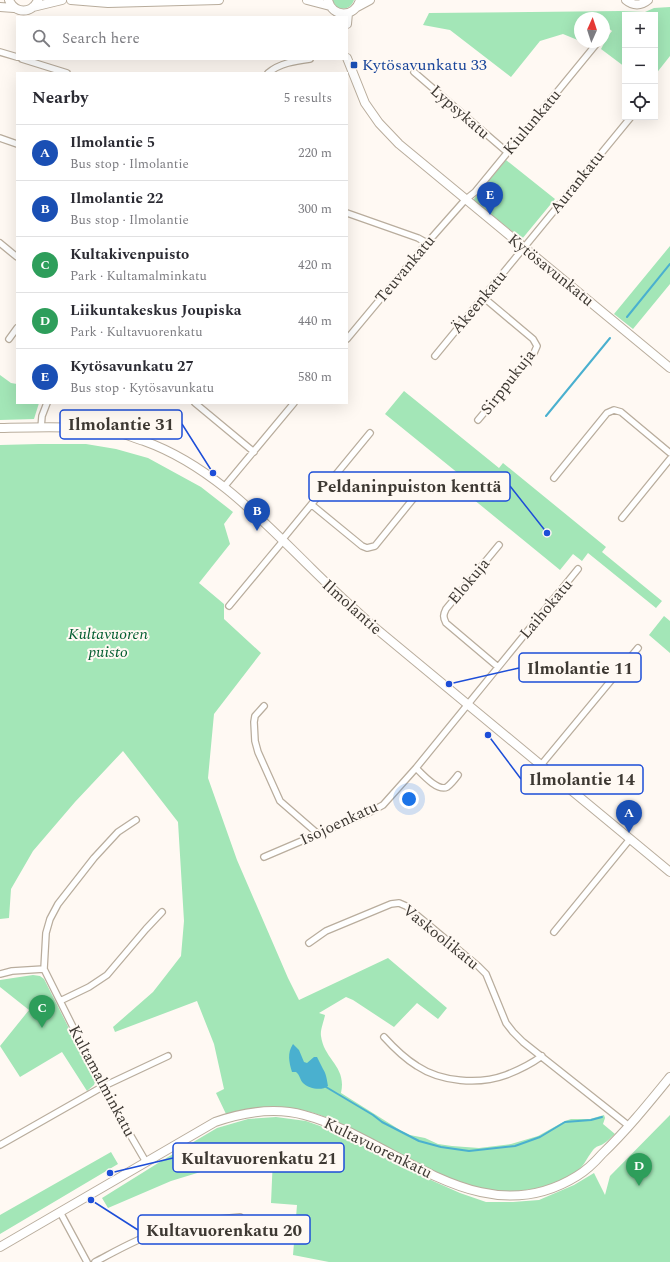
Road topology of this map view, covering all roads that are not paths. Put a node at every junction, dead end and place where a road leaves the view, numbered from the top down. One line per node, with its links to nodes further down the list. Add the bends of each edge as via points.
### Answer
1 (9, 0): 13 (street)
2 (62, 0): 11 (street)
3 (71, 0): 4 (street, via 108,3)
4 (219, 0)
5 (307, 0): 9 (street)
6 (370, 0): 10 (street)
7 (626, 0): 8 (street, via 637,5)
8 (648, 0)
9 (329, 3): 15 (street)
10 (358, 3): 14 (street)
11 (36, 4): 13 (street, via 24,11)
12 (0, 7): 13 (street)
13 (14, 8)
14 (348, 13): 15 (street); 16 (street)
15 (338, 15)
16 (348, 16)
17 (593, 48): 29 (street, Kiulunkatu)
18 (0, 52): 19 (street)
19 (16, 57)
20 (25, 60): 23 (street)
21 (303, 60): 24 (street, via 290,62)
22 (348, 60): 30 (street, Kytösavunkatu, via 365,103 379,123 399,144)
23 (64, 72)
24 (269, 72)
25 (414, 72): 29 (street, Lypsykatu)
26 (629, 120): 34 (street, Aurankatu)
27 (0, 138): 28 (street)
28 (16, 144)
29 (507, 152): 30 (street, Kiulunkatu, via 475,192)
30 (465, 200): 33 (street, Teuvankatu); 34 (street, Kytösavunkatu)
31 (348, 213): 33 (street)
32 (0, 242): 35 (street)
33 (427, 243): 38 (street, Teuvankatu)
34 (524, 248): 36 (street, Äkeenkatu); 41 (street, Kytösavunkatu)
35 (16, 256)
36 (484, 297): 40 (street, Äkeenkatu); 45 (street, Sirppukuja, via 537,346 534,353)
37 (16, 329): 39 (street)
38 (348, 338)
39 (9, 339)
40 (435, 356)
41 (670, 368)
42 (47, 404): 47 (street, via 42,416)
43 (196, 404): 49 (street)
44 (293, 404): 49 (street)
45 (478, 420)
46 (0, 428): 47 (street, Ilmolantie)
47 (42, 428): 54 (street, Ilmolantie, via 67,427 125,434 176,455)
48 (370, 433): 55 (street)
49 (254, 452): 54 (street)
50 (670, 452): 53 (street, via 621,412 614,410 607,413)
51 (670, 460): 56 (street)
52 (430, 478): 55 (street, via 374,546 367,548)
53 (554, 478)
54 (224, 487): 57 (street, Ilmolantie)
55 (312, 505): 57 (street)
56 (622, 518)
57 (283, 541): 60 (street); 63 (street, Ilmolantie, via 367,622)
58 (499, 545): 62 (street, Elokuja, via 443,614 446,623)
59 (578, 569): 62 (street, Laihokatu)
60 (229, 606)
61 (638, 648): 65 (street)
62 (498, 667): 63 (street, Laihokatu)
63 (467, 704): 65 (street, Ilmolantie); 66 (street, Isojoenkatu)
64 (264, 706): 69 (street, via 255,716 254,722 258,752 280,801)
65 (541, 765): 70 (street, Ilmolantie)
66 (416, 768): 67 (street, via 440,788 447,787); 69 (street, Isojoenkatu, via 383,805)
67 (458, 775)
68 (136, 820): 76 (street, Kultamalminkatu, via 118,832 58,904 46,933)
69 (318, 834): 71 (street, Isojoenkatu)
70 (630, 839): 72 (street, Ilmolantie); 74 (street)
71 (264, 857)
72 (670, 872)
73 (162, 912): 78 (street, via 107,975)
74 (554, 932)
75 (309, 943): 81 (street, Vaskoolikatu, via 326,932 391,904 399,903 406,906 486,974 506,1023 523,1042)
76 (44, 969): 77 (street); 78 (street, Kultamalminkatu)
77 (0, 974)
78 (60, 1001): 83 (street, Kultamalminkatu)
79 (384, 1037): 81 (street, via 400,1054 418,1067 450,1079 488,1080 506,1076)
80 (168, 1056): 83 (street)
81 (542, 1056): 84 (street, Vaskoolikatu)
82 (670, 1077): 84 (street, Kultavuorenkatu)
83 (102, 1087): 85 (street); 86 (street, Kultamalminkatu)
84 (629, 1126): 86 (street, Kultavuorenkatu, via 600,1157 577,1176 538,1193 516,1196 496,1196 462,1187 434,1176 324,1121 283,1112 249,1113 215,1122)
85 (1, 1143)
86 (146, 1162): 87 (street, Kultavuorenkatu)
87 (60, 1212): 89 (street, Kultavuorenkatu); 90 (street)
88 (240, 1217): 91 (street, via 194,1222 161,1231)
89 (0, 1247)
90 (87, 1262)
91 (95, 1262)

